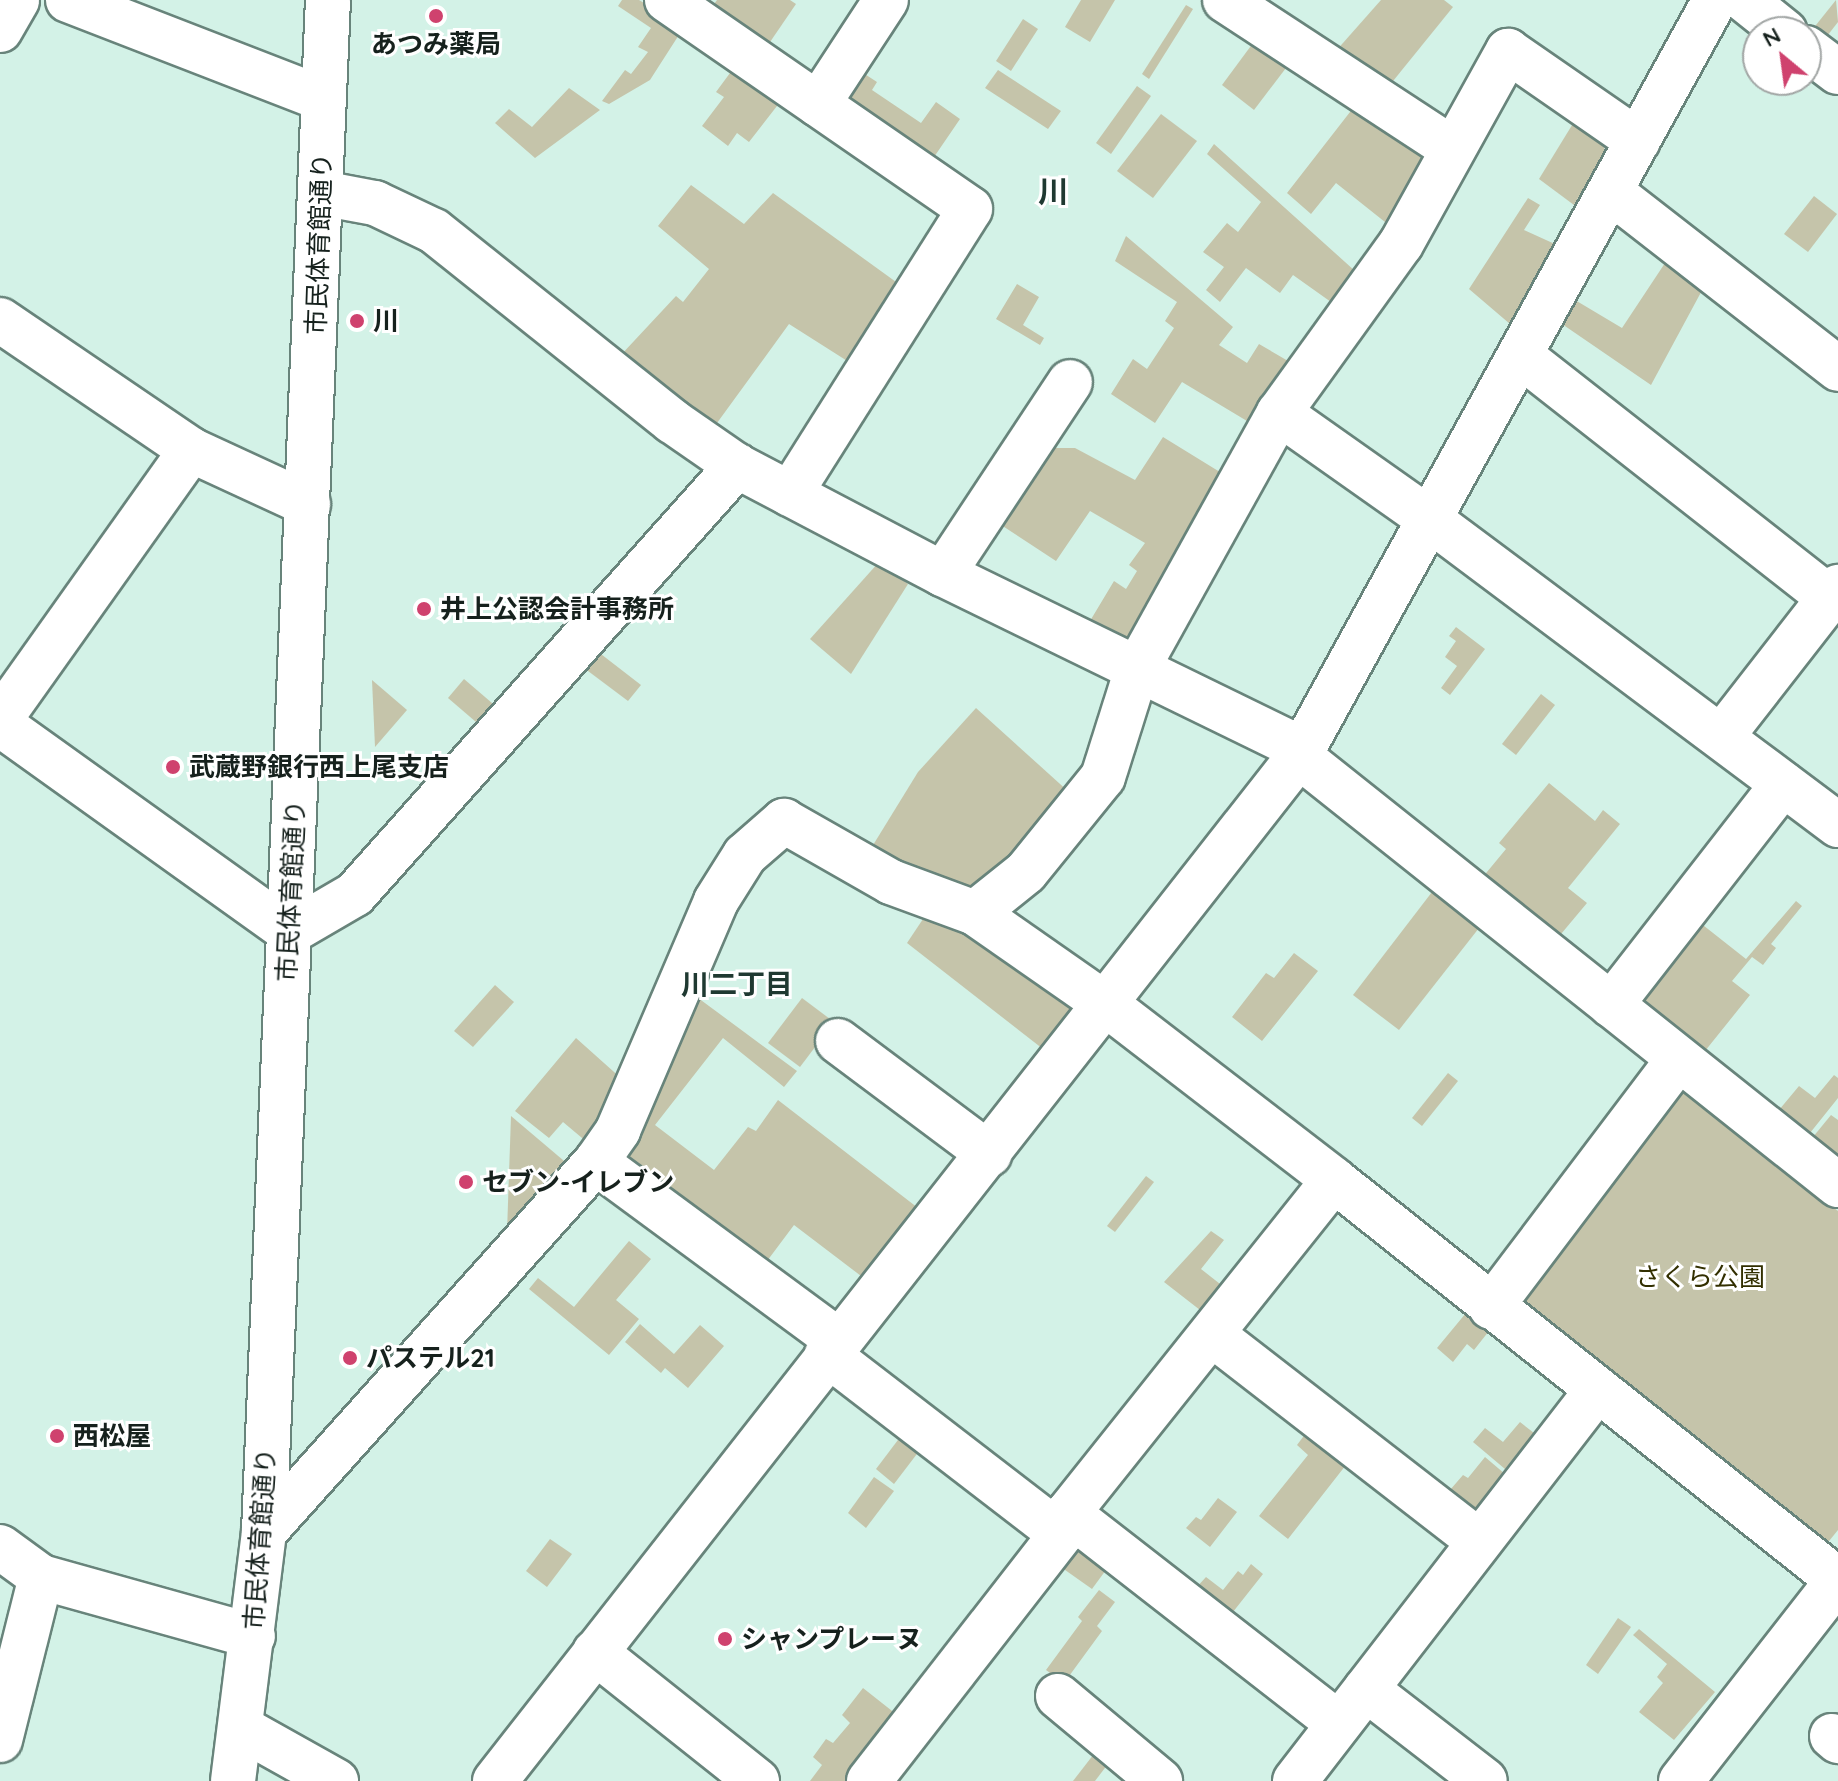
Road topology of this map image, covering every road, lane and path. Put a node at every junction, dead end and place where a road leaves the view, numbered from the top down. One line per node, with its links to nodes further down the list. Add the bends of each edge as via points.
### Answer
1 (17, 0): 10 (street)
2 (68, 0): 11 (street)
3 (328, 0): 11 (street, 市民体育館通り)
4 (886, 0): 12 (street)
5 (1715, 0): 13 (street)
6 (1745, 0): 9 (street)
7 (1241, 4): 14 (street)
8 (683, 5): 12 (street)
9 (1765, 16)
10 (0, 30)
11 (323, 99): 16 (street, 市民体育館通り)
12 (818, 104): 24 (street, via 970,209)
13 (1638, 141): 14 (street, via 1508,51); 15 (street)
14 (1451, 148): 21 (street, via 1401,244)
15 (1611, 192): 18 (street); 19 (street)
16 (321, 193): 23 (street, via 375,203 434,231 672,421); 25 (street, 市民体育館通り)
17 (0, 320): 22 (street)
18 (1521, 356): 26 (street); 28 (street)
19 (1838, 369)
20 (1070, 382): 27 (street, via 1060,429)
21 (1279, 413): 26 (street); 29 (street)
22 (191, 450): 25 (street); 30 (street)
23 (737, 466): 24 (street); 36 (street, via 355,894)
24 (790, 494): 27 (street)
25 (308, 504): 36 (street, 市民体育館通り)
26 (1429, 519): 31 (street); 32 (street)
27 (943, 574): 29 (street)
28 (1834, 592): 31 (street)
29 (1137, 669): 32 (street); 35 (street, via 1103,777 1026,872)
30 (0, 722): 36 (street)
31 (1722, 736): 33 (street)
32 (1302, 753): 37 (street); 38 (street)
33 (1783, 784): 34 (street); 38 (street)
34 (1838, 825)
35 (975, 913): 37 (street); 42 (street, via 891,882 784,821 745,855 716,901 618,1130)
36 (290, 932): 50 (street, 市民体育館通り)
37 (1107, 1005): 41 (street); 43 (street)
38 (1611, 1005): 40 (street)
39 (838, 1041): 41 (street)
40 (1678, 1060): 44 (street); 45 (street)
41 (989, 1154): 47 (street)
42 (596, 1162): 47 (street); 50 (street)
43 (1334, 1180): 45 (street); 46 (street)
44 (1838, 1185)
45 (1491, 1307): 48 (street)
46 (1213, 1335): 49 (street); 51 (street)
47 (833, 1348): 49 (street); 56 (street)
48 (1598, 1389): 51 (street); 54 (street)
49 (1064, 1524): 59 (street); 66 (street)
50 (264, 1532): 55 (street, 市民体育館通り)
51 (1479, 1541): 57 (street)
52 (0, 1547): 53 (street)
53 (41, 1577): 55 (street); 61 (street)
54 (1838, 1580): 70 (street)
55 (253, 1636): 60 (street, 市民体育館通り)
56 (595, 1652): 64 (street); 65 (street)
57 (1366, 1689): 59 (street); 69 (street)
58 (1058, 1696): 67 (street)
59 (1339, 1724): 68 (street)
60 (241, 1728): 62 (street, 市民体育館通り); 63 (street)
61 (0, 1740)
62 (233, 1781)
63 (336, 1781)
64 (495, 1781)
65 (757, 1781)
66 (869, 1781)
67 (1160, 1781)
68 (1295, 1781)
69 (1485, 1781)
70 (1681, 1781)

